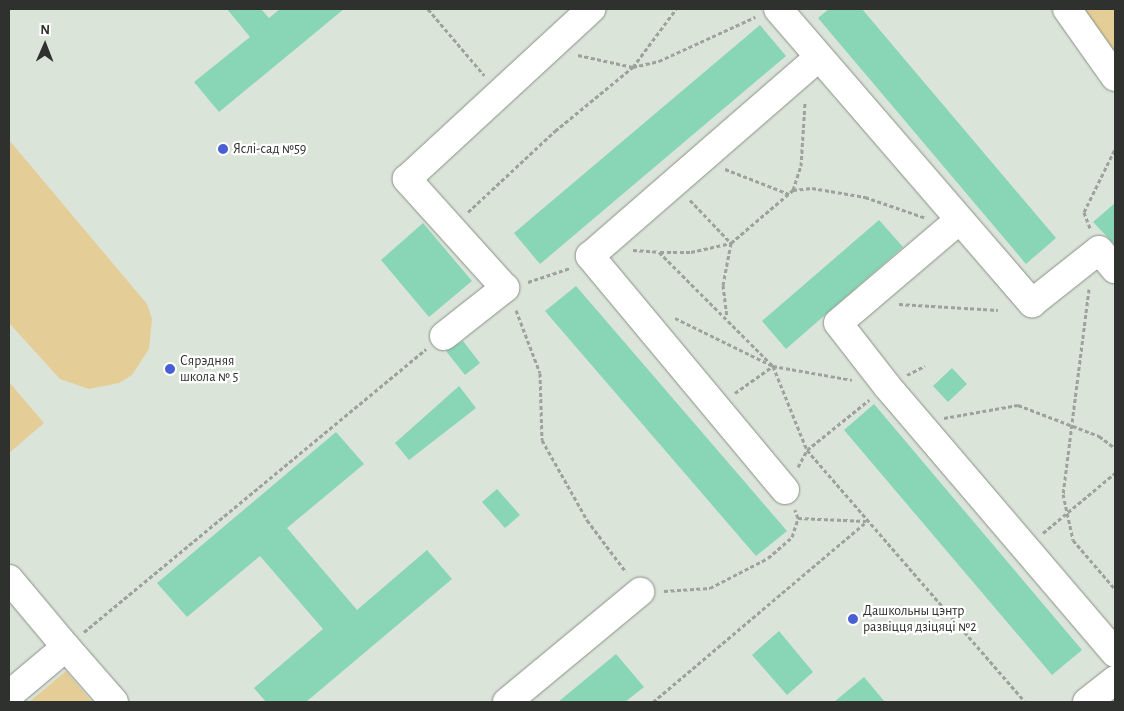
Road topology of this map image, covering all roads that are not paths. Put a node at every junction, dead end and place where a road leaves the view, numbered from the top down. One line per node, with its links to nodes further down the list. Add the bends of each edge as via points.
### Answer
1 (591, 9): 8 (main road, via 407,179 505,288)
2 (1067, 9): 5 (main road)
3 (772, 11): 4 (main road)
4 (813, 63): 6 (main road); 9 (main road, via 594,252)
5 (1115, 77)
6 (955, 224): 7 (main road, via 1032,303); 13 (main road, via 838,323 887,386)
7 (1103, 258)
8 (444, 336)
9 (785, 490)
10 (9, 579): 12 (main road)
11 (640, 592): 17 (main road)
12 (66, 647): 15 (main road); 16 (main road)
13 (1115, 653)
14 (1115, 680): 18 (main road)
15 (9, 696)
16 (114, 702)
17 (507, 702)
18 (1087, 702)

